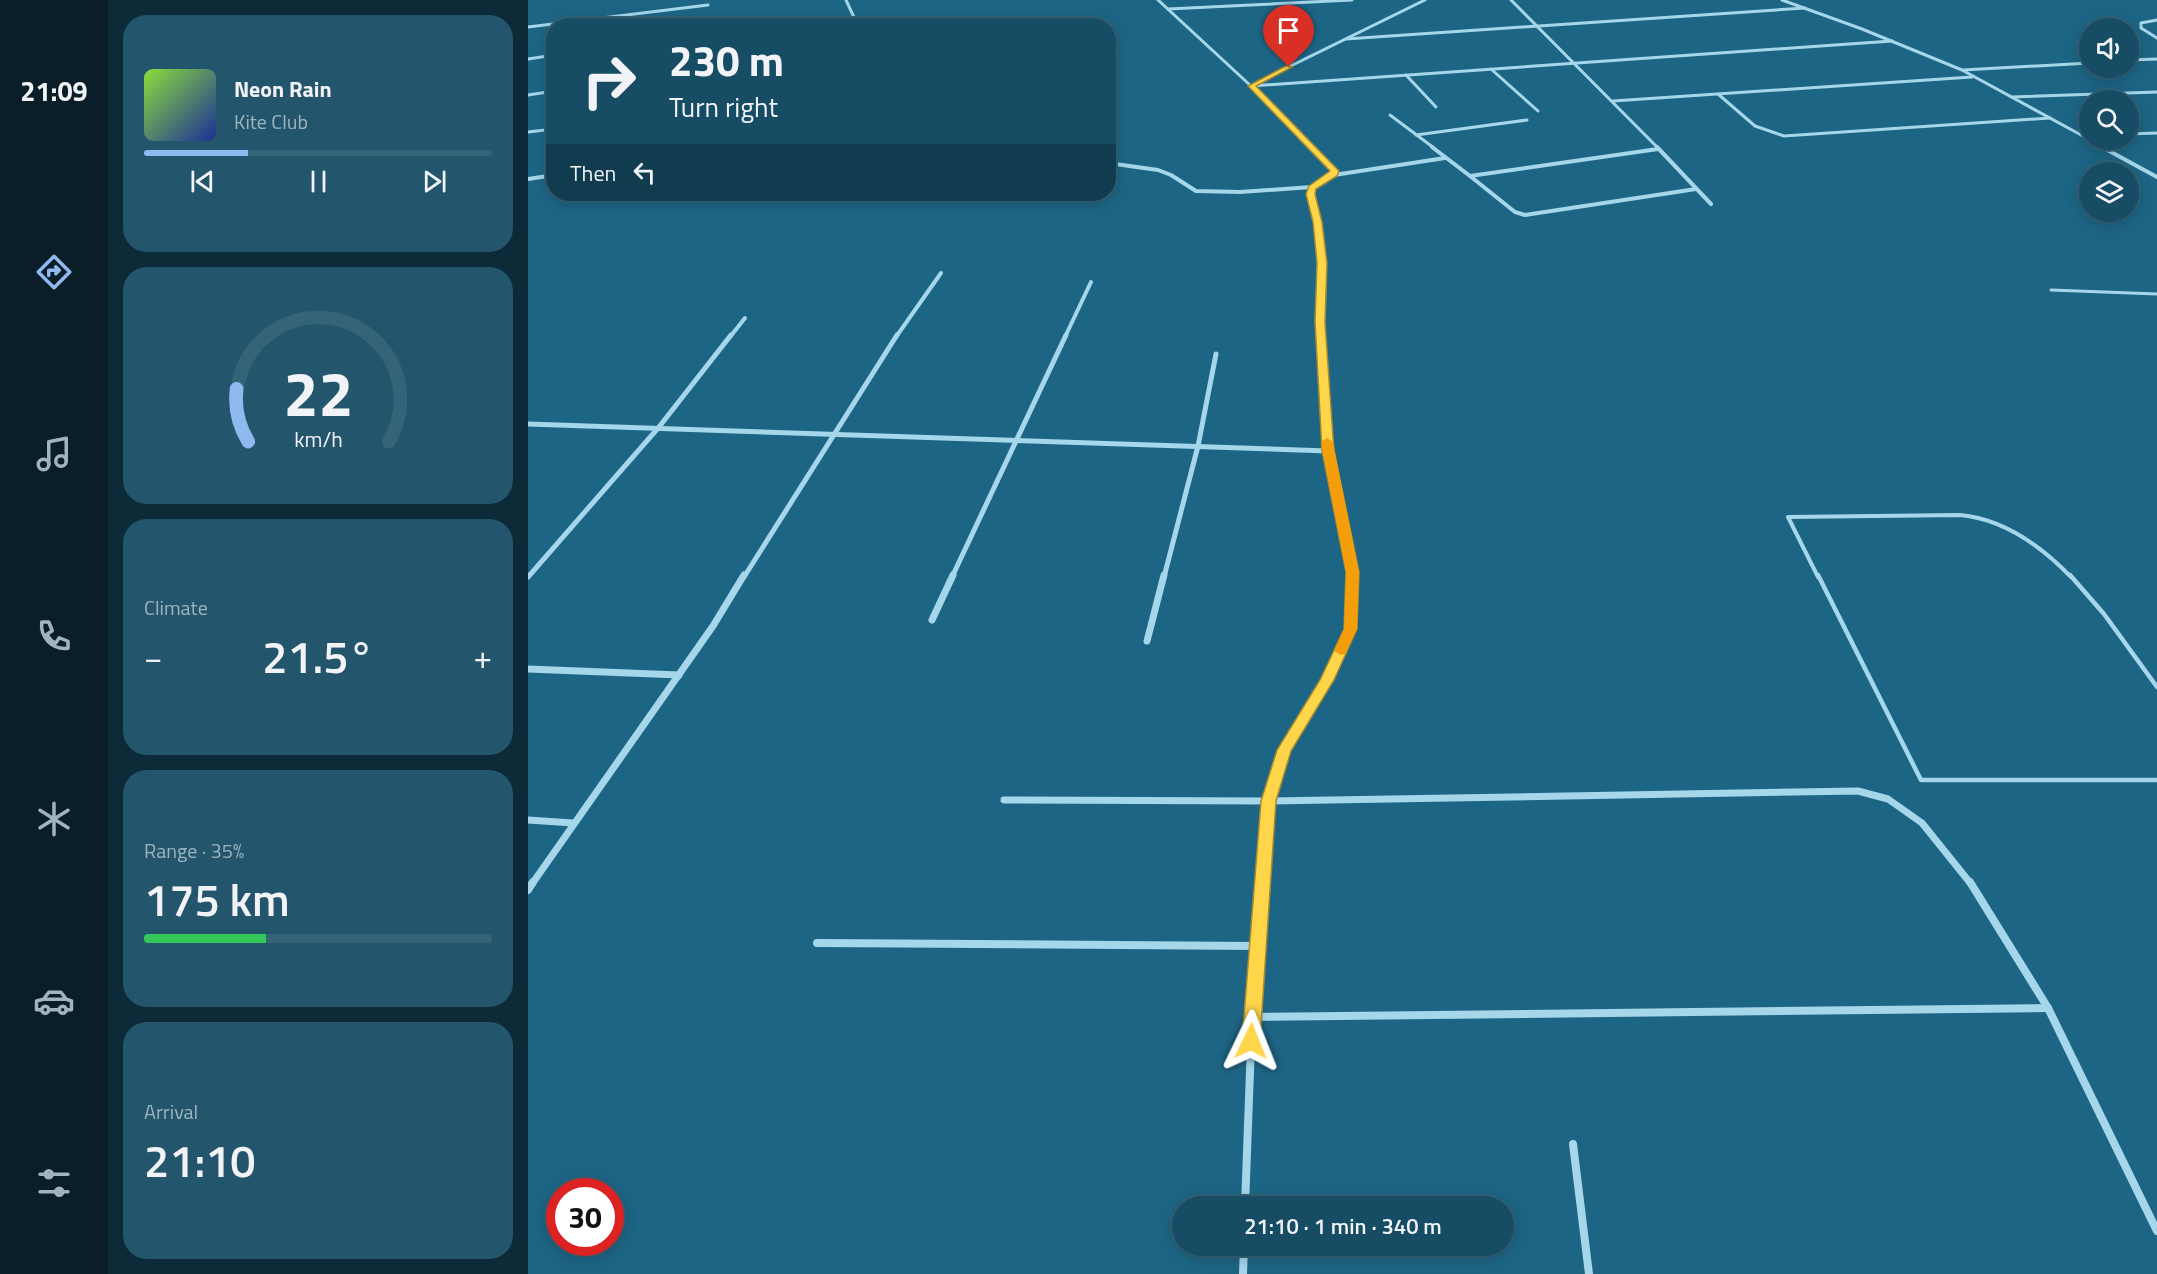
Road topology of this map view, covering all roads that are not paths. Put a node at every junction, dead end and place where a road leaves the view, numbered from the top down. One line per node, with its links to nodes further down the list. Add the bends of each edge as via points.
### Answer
1 (846, 0): 11 (street)
2 (1158, 0): 9 (street)
3 (1352, 0): 9 (street)
4 (1425, 0): 17 (street)
5 (1511, 0): 15 (street)
6 (1782, 0): 8 (street)
7 (708, 5): 10 (street)
8 (1805, 8): 15 (street); 18 (street)
9 (1168, 9): 29 (street)
10 (602, 18)
11 (854, 18)
12 (2157, 20): 16 (street, via 2141,23 2141,28)
13 (546, 25): 14 (street)
14 (528, 27)
15 (1540, 27): 17 (street); 23 (street)
16 (2157, 38)
17 (1346, 39): 29 (street)
18 (1892, 41): 23 (street); 26 (street)
19 (546, 56): 20 (street)
20 (528, 59)
21 (2157, 59): 22 (street)
22 (2139, 60)
23 (1575, 63): 25 (street); 35 (street)
24 (2079, 64): 26 (street)
25 (1491, 69): 27 (street); 37 (street)
26 (1962, 70): 28 (street)
27 (1406, 75): 29 (street); 36 (street)
28 (1974, 77): 32 (street); 34 (street)
29 (1251, 86): 51 (street, via 1335,171)
30 (2157, 92): 34 (street)
31 (546, 93): 33 (street)
32 (1718, 94): 35 (street); 39 (street, via 1754,128 1784,136)
33 (528, 95)
34 (2011, 97): 39 (street)
35 (1613, 101): 47 (street)
36 (1436, 107)
37 (1538, 111)
38 (1390, 115): 46 (street)
39 (2050, 118): 44 (street)
40 (1527, 120): 46 (street)
41 (546, 130): 42 (street)
42 (528, 132)
43 (2157, 133): 45 (street)
44 (2079, 134)
45 (2139, 134)
46 (1416, 135): 49 (street)
47 (1658, 149): 53 (street); 57 (street)
48 (2108, 150): 54 (street)
49 (1445, 158): 51 (street); 53 (street)
50 (1116, 164): 56 (street, via 1158,170 1196,191)
51 (1334, 175): 56 (street)
52 (546, 176): 55 (street)
53 (1470, 176): 57 (street, via 1515,212 1525,215)
54 (2157, 177)
55 (528, 179)
56 (1312, 187): 70 (street, via 1322,263 1320,322)
57 (1696, 189): 58 (street)
58 (1711, 204)
59 (940, 273): 67 (street)
60 (1091, 282): 68 (street)
61 (2051, 290): 62 (lane)
62 (2157, 294)
63 (746, 318): 66 (street)
64 (1216, 354): 69 (street)
65 (528, 424): 66 (street)
66 (659, 427): 67 (street); 71 (street)
67 (832, 435): 68 (street); 75 (street)
68 (1016, 441): 69 (street); 72 (street)
69 (1198, 446): 70 (street); 73 (street)
70 (1328, 451): 79 (street, via 1352,572 1350,629 1327,680 1284,750)
71 (528, 577)
72 (932, 620)
73 (1147, 641)
74 (528, 669): 75 (street)
75 (679, 675): 81 (street)
76 (2157, 687): 77 (lane, via 2090,598 2053,558 2023,536 1986,519 1960,515 1788,517 1921,780)
77 (2157, 780)
78 (1004, 800): 79 (street)
79 (1268, 801): 84 (street); 85 (street, via 1858,791 1888,799 1922,822 1964,872)
80 (528, 820): 81 (street)
81 (573, 823): 82 (street)
82 (528, 890)
83 (817, 943): 84 (street)
84 (1256, 946): 86 (street)
85 (2048, 1008): 86 (street); 89 (street)
86 (1252, 1017): 88 (street)
87 (1573, 1144): 92 (street)
88 (1245, 1196)
89 (2157, 1231)
90 (1244, 1256): 91 (street)
91 (1243, 1274)
92 (1589, 1274)

